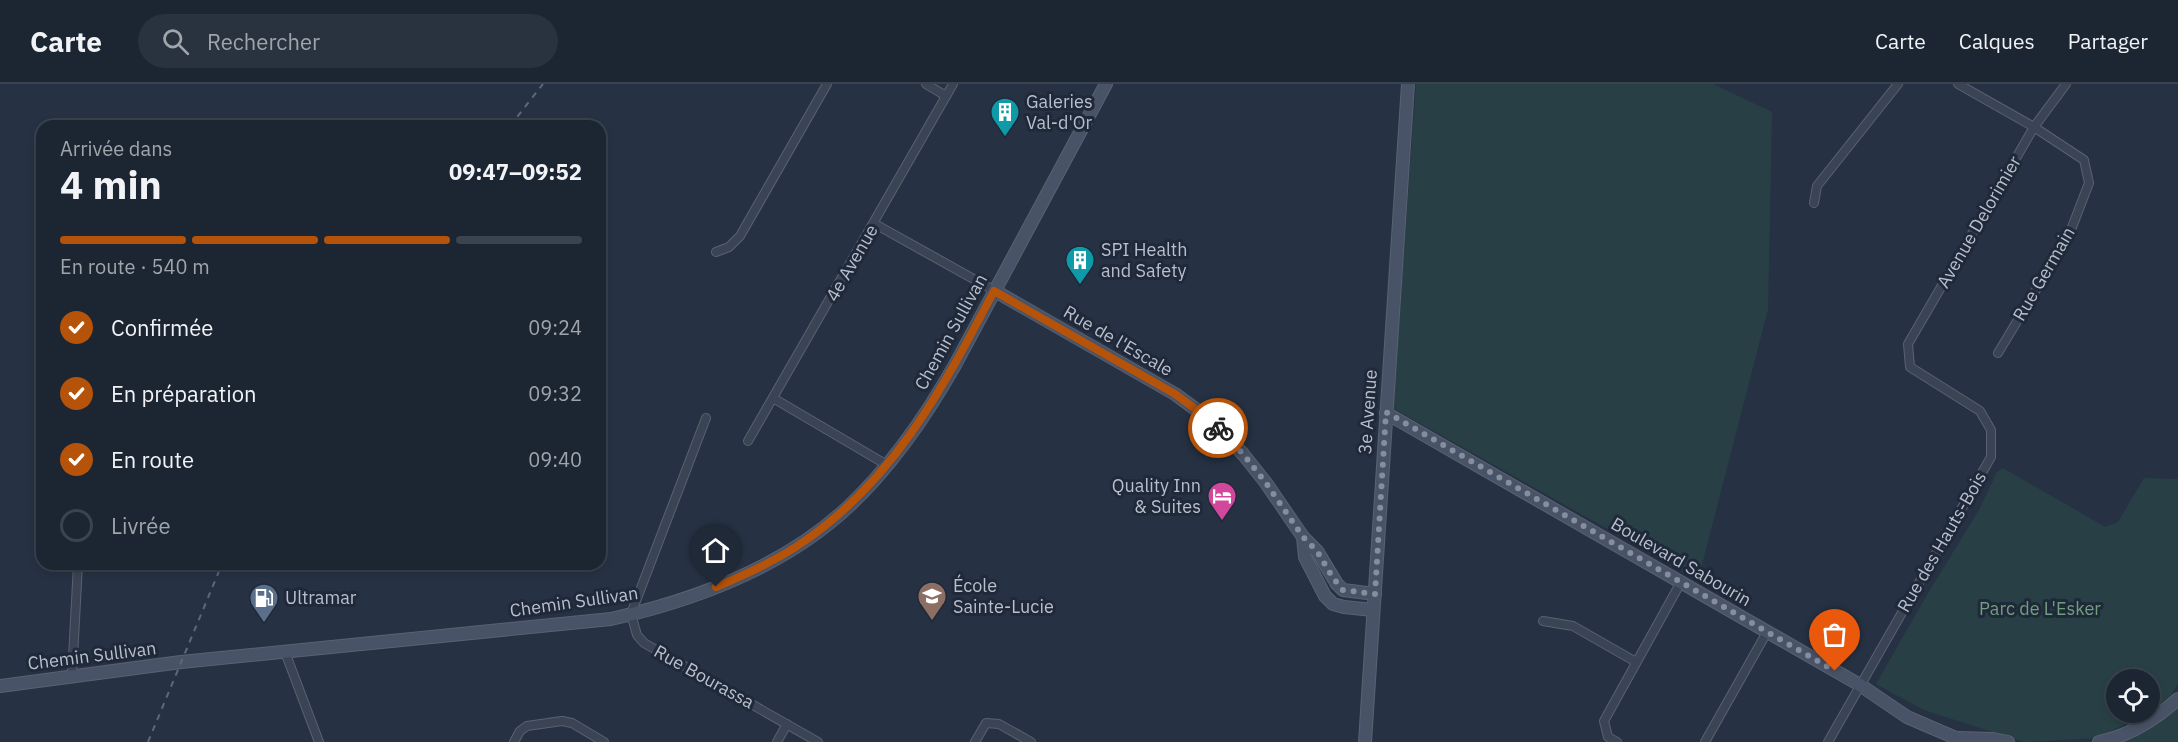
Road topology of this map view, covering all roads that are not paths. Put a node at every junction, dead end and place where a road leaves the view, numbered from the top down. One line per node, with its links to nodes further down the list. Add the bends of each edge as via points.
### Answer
1 (828, 84): 13 (street, via 740,236 729,247)
2 (926, 84): 9 (street)
3 (953, 84): 9 (street, 4e Avenue)
4 (1106, 84): 14 (main road, Chemin Sullivan)
5 (1408, 84): 18 (main road, 3e Avenue)
6 (1898, 84): 11 (street, via 1817,186)
7 (1958, 84): 10 (street, Rue Germain)
8 (2066, 84): 10 (street, Avenue Delorimier)
9 (946, 96): 12 (street, 4e Avenue)
10 (2034, 127): 15 (street, Rue Germain, via 2084,160 2089,183 2069,236); 16 (street, Avenue Delorimier, via 1908,344)
11 (1814, 203)
12 (874, 224): 14 (street, Rue de l'Escale); 17 (street, 4e Avenue)
13 (716, 252)
14 (994, 291): 21 (main road, Chemin Sullivan, via 931,405); 22 (main road, Rue de l'Escale, via 1175,394 1209,419 1243,454)
15 (1998, 353)
16 (1910, 367): 33 (street, Rue des Hauts-Bois, via 1980,411 1991,430 1991,457)
17 (773, 398): 20 (street, 4e Avenue); 21 (street)
18 (1386, 412): 24 (main road, Boulevard Sabourin); 25 (main road, 3e Avenue)
19 (706, 418): 27 (street)
20 (748, 441)
21 (887, 465): 27 (main road, Chemin Sullivan, via 848,508 793,549 716,587)
22 (1303, 537): 25 (main road, Rue de l'Escale, via 1343,590); 26 (main road, Rue de l'Escale, via 1305,557 1325,596 1344,607)
23 (78, 570): 32 (street)
24 (1681, 582): 29 (main road, Boulevard Sabourin); 31 (street)
25 (1375, 594): 26 (main road, 3e Avenue)
26 (1373, 610): 45 (main road, 3e Avenue)
27 (631, 614): 30 (main road, Chemin Sullivan); 36 (street, Rue Bourassa, via 637,636 644,643)
28 (1543, 621): 31 (street, via 1577,628)
29 (1767, 632): 33 (main road, Boulevard Sabourin); 47 (street)
30 (285, 652): 32 (main road, Chemin Sullivan); 38 (street)
31 (1636, 662): 46 (street, via 1604,721 1608,737)
32 (72, 676): 34 (main road, Chemin Sullivan)
33 (1860, 685): 37 (main road, Boulevard Sabourin, via 1908,717); 48 (street, Rue des Hauts-Bois)
34 (0, 686)
35 (2178, 699): 50 (main road, via 2158,717)
36 (787, 724): 41 (street); 42 (street, Rue Bourassa)
37 (1960, 741): 49 (main road, Boulevard Sabourin)
38 (319, 742)
39 (514, 742): 40 (street, via 527,726 562,721)
40 (604, 742)
41 (777, 742)
42 (818, 742)
43 (975, 742): 44 (street, via 986,723 999,724)
44 (1031, 742)
45 (1365, 742)
46 (1617, 742)
47 (1705, 742)
48 (1828, 742)
49 (2008, 742)
50 (2099, 742)

